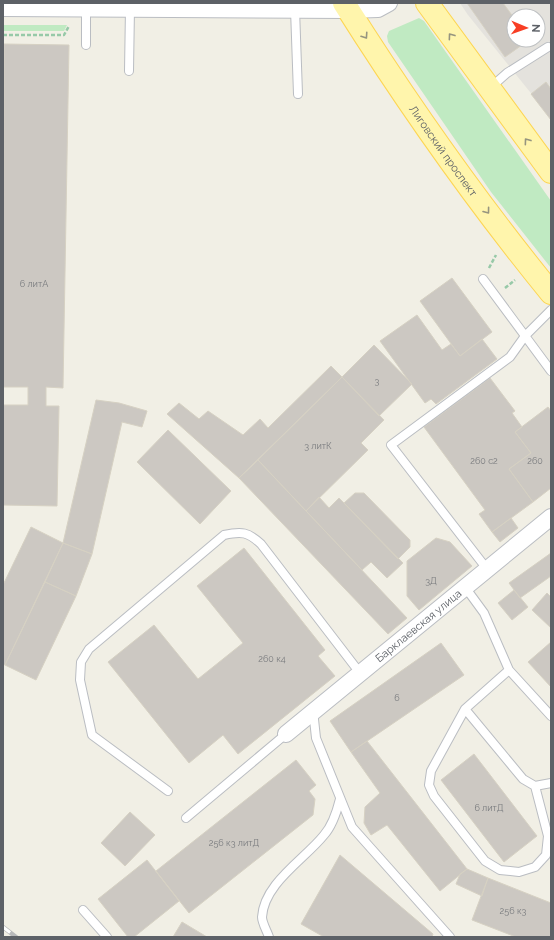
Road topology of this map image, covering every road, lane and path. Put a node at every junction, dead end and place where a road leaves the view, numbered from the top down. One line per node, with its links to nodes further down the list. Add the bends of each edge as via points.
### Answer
1 (389, 3): 4 (street, via 378,9)
2 (427, 3): 14 (main road, one-way to 2)
3 (152, 5): 7 (street); 8 (street)
4 (346, 6): 8 (street); 18 (main road, Лиговский проспект, one-way to 18, via 413,108 515,249)
5 (3, 8): 6 (street)
6 (86, 8): 7 (street); 11 (lane)
7 (130, 8): 13 (lane)
8 (295, 10): 15 (lane)
9 (71, 22): 10 (path, via 64,35)
10 (3, 35)
11 (86, 45)
12 (548, 47): 14 (lane, via 507,73)
13 (129, 71)
14 (489, 89): 16 (main road, one-way to 14)
15 (298, 94)
16 (551, 172)
17 (483, 279): 20 (lane)
18 (551, 293)
19 (551, 310): 20 (lane)
20 (524, 336): 21 (lane); 23 (lane, via 510,357 392,445)
21 (551, 370)
22 (551, 517): 23 (street, Барклаевская улица)
23 (487, 569): 24 (street, Барклаевская улица)
24 (465, 587): 25 (lane, via 484,612); 26 (street, Барклаевская улица)
25 (509, 670): 27 (lane); 29 (lane)
26 (360, 673): 28 (street, Барклаевская улица); 33 (lane, via 261,544 252,535 237,532 224,535 89,649 81,662 80,680 92,735)
27 (465, 709): 32 (lane, via 523,779); 32 (lane, via 431,771 429,785 434,796 485,861 500,870 519,872 535,867 546,855 548,836)
28 (313, 710): 30 (street, Барклаевская улица); 34 (lane, via 316,738)
29 (551, 716)
30 (286, 734): 35 (lane)
31 (551, 783): 32 (lane)
32 (535, 786)
33 (168, 791)
34 (340, 799): 38 (lane, via 336,815 325,834 280,879 265,902 262,918); 39 (lane, via 352,827)
35 (186, 818)
36 (83, 910): 37 (lane)
37 (107, 937)
38 (269, 937)
39 (450, 937)

